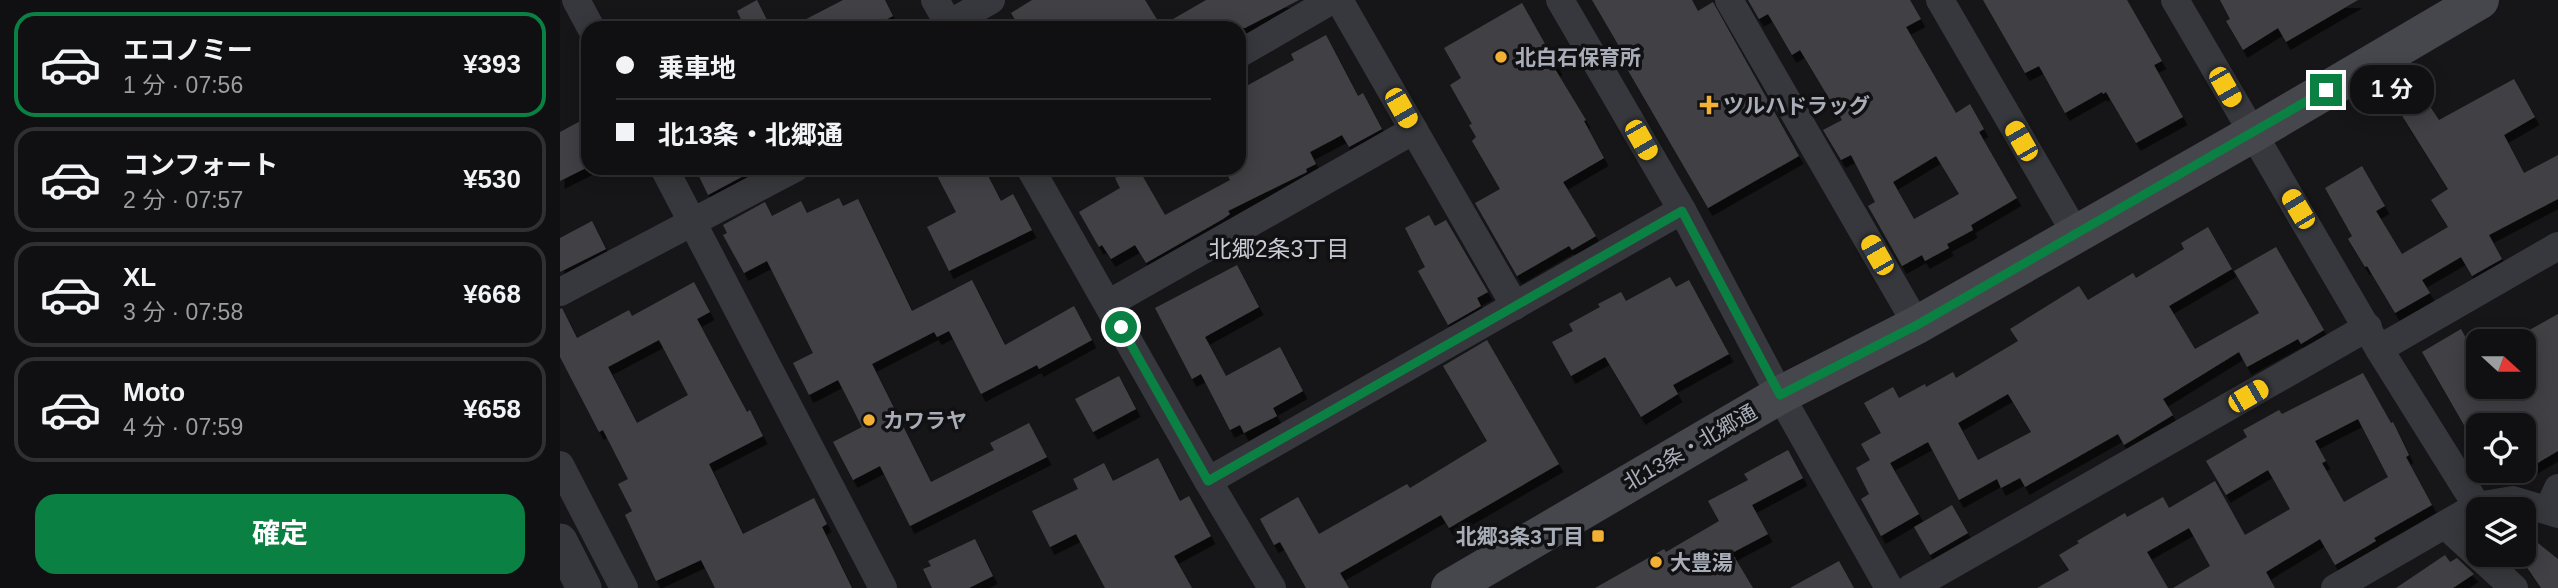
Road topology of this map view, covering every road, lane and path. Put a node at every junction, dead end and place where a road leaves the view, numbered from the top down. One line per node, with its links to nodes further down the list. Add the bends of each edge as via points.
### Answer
1 (576, 0): 11 (street)
2 (935, 0): 12 (street)
3 (991, 0): 13 (street)
4 (1332, 0): 14 (street)
5 (1339, 0): 15 (street)
6 (1560, 0): 20 (street)
7 (1729, 0): 27 (street)
8 (1940, 0): 22 (street)
9 (2175, 0): 16 (street)
10 (2480, 0): 16 (main road, 北13条・北郷通)
11 (586, 21)
12 (947, 21)
13 (958, 21)
14 (1246, 50)
15 (1414, 130): 25 (street); 26 (street)
16 (2252, 134): 22 (main road, 北13条・北郷通); 28 (street)
17 (668, 175): 21 (street)
18 (781, 175): 21 (street)
19 (1037, 175): 25 (street)
20 (1682, 211): 26 (street); 29 (street)
21 (692, 221): 24 (street); 40 (street)
22 (2076, 234): 27 (main road, 北13条・北郷通)
23 (2558, 246): 28 (street)
24 (560, 292)
25 (1108, 304): 31 (street)
26 (1515, 306): 31 (street)
27 (1917, 325): 29 (main road, 北13条・北郷通)
28 (2374, 338): 32 (street); 44 (street)
29 (1780, 395): 42 (main road, 北13条・北郷通); 43 (street)
30 (560, 466): 39 (street)
31 (1208, 481): 41 (street)
32 (2471, 497)
33 (2536, 502): 34 (street)
34 (2555, 504)
35 (2466, 513): 36 (street)
36 (2445, 525): 45 (street); 46 (street)
37 (562, 545): 38 (street)
38 (584, 588)
39 (624, 588)
40 (883, 588)
41 (1272, 588)
42 (1450, 588)
43 (1889, 588)
44 (1910, 588)
45 (2335, 588)
46 (2514, 588)

